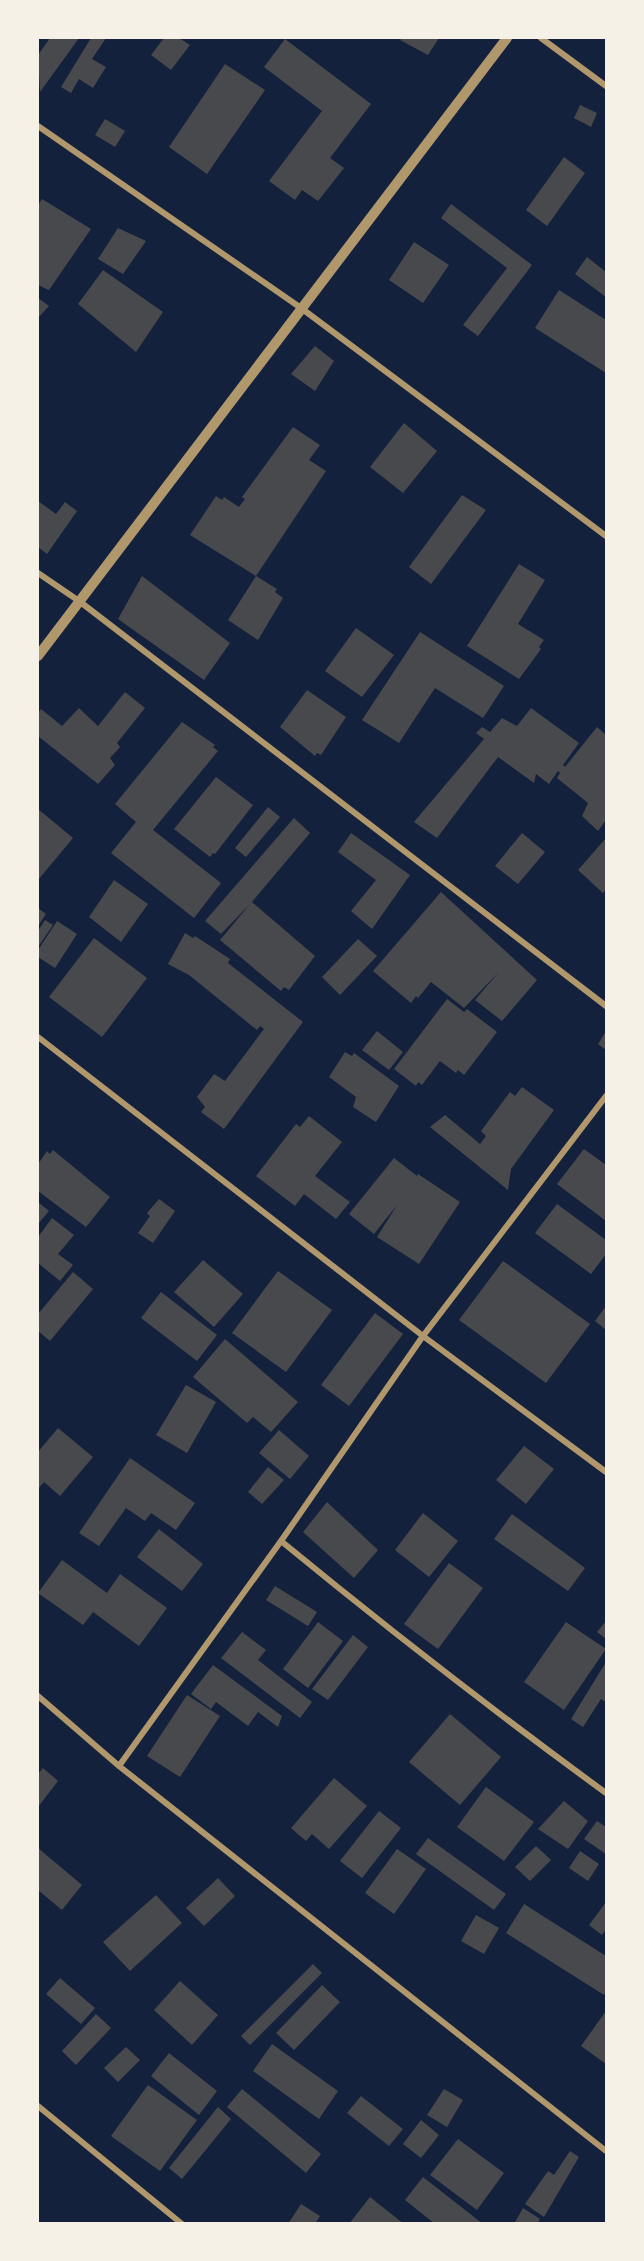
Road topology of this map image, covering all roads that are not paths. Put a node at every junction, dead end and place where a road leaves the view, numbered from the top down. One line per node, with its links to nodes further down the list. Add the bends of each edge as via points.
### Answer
1 (507, 38): 5 (street)
2 (541, 38): 3 (street)
3 (606, 86)
4 (38, 126): 5 (street)
5 (301, 308): 6 (street); 8 (street)
6 (606, 536)
7 (38, 573): 8 (street)
8 (79, 602): 9 (street); 10 (street)
9 (38, 656)
10 (606, 1006)
11 (38, 1037): 13 (street)
12 (606, 1096): 13 (street)
13 (423, 1335): 14 (street); 15 (street)
14 (606, 1472)
15 (281, 1541): 17 (street); 18 (street, via 412,1648)
16 (38, 1696): 17 (street)
17 (119, 1766): 20 (street)
18 (606, 1792)
19 (38, 2106): 21 (street)
20 (606, 2151)
21 (182, 2223)

